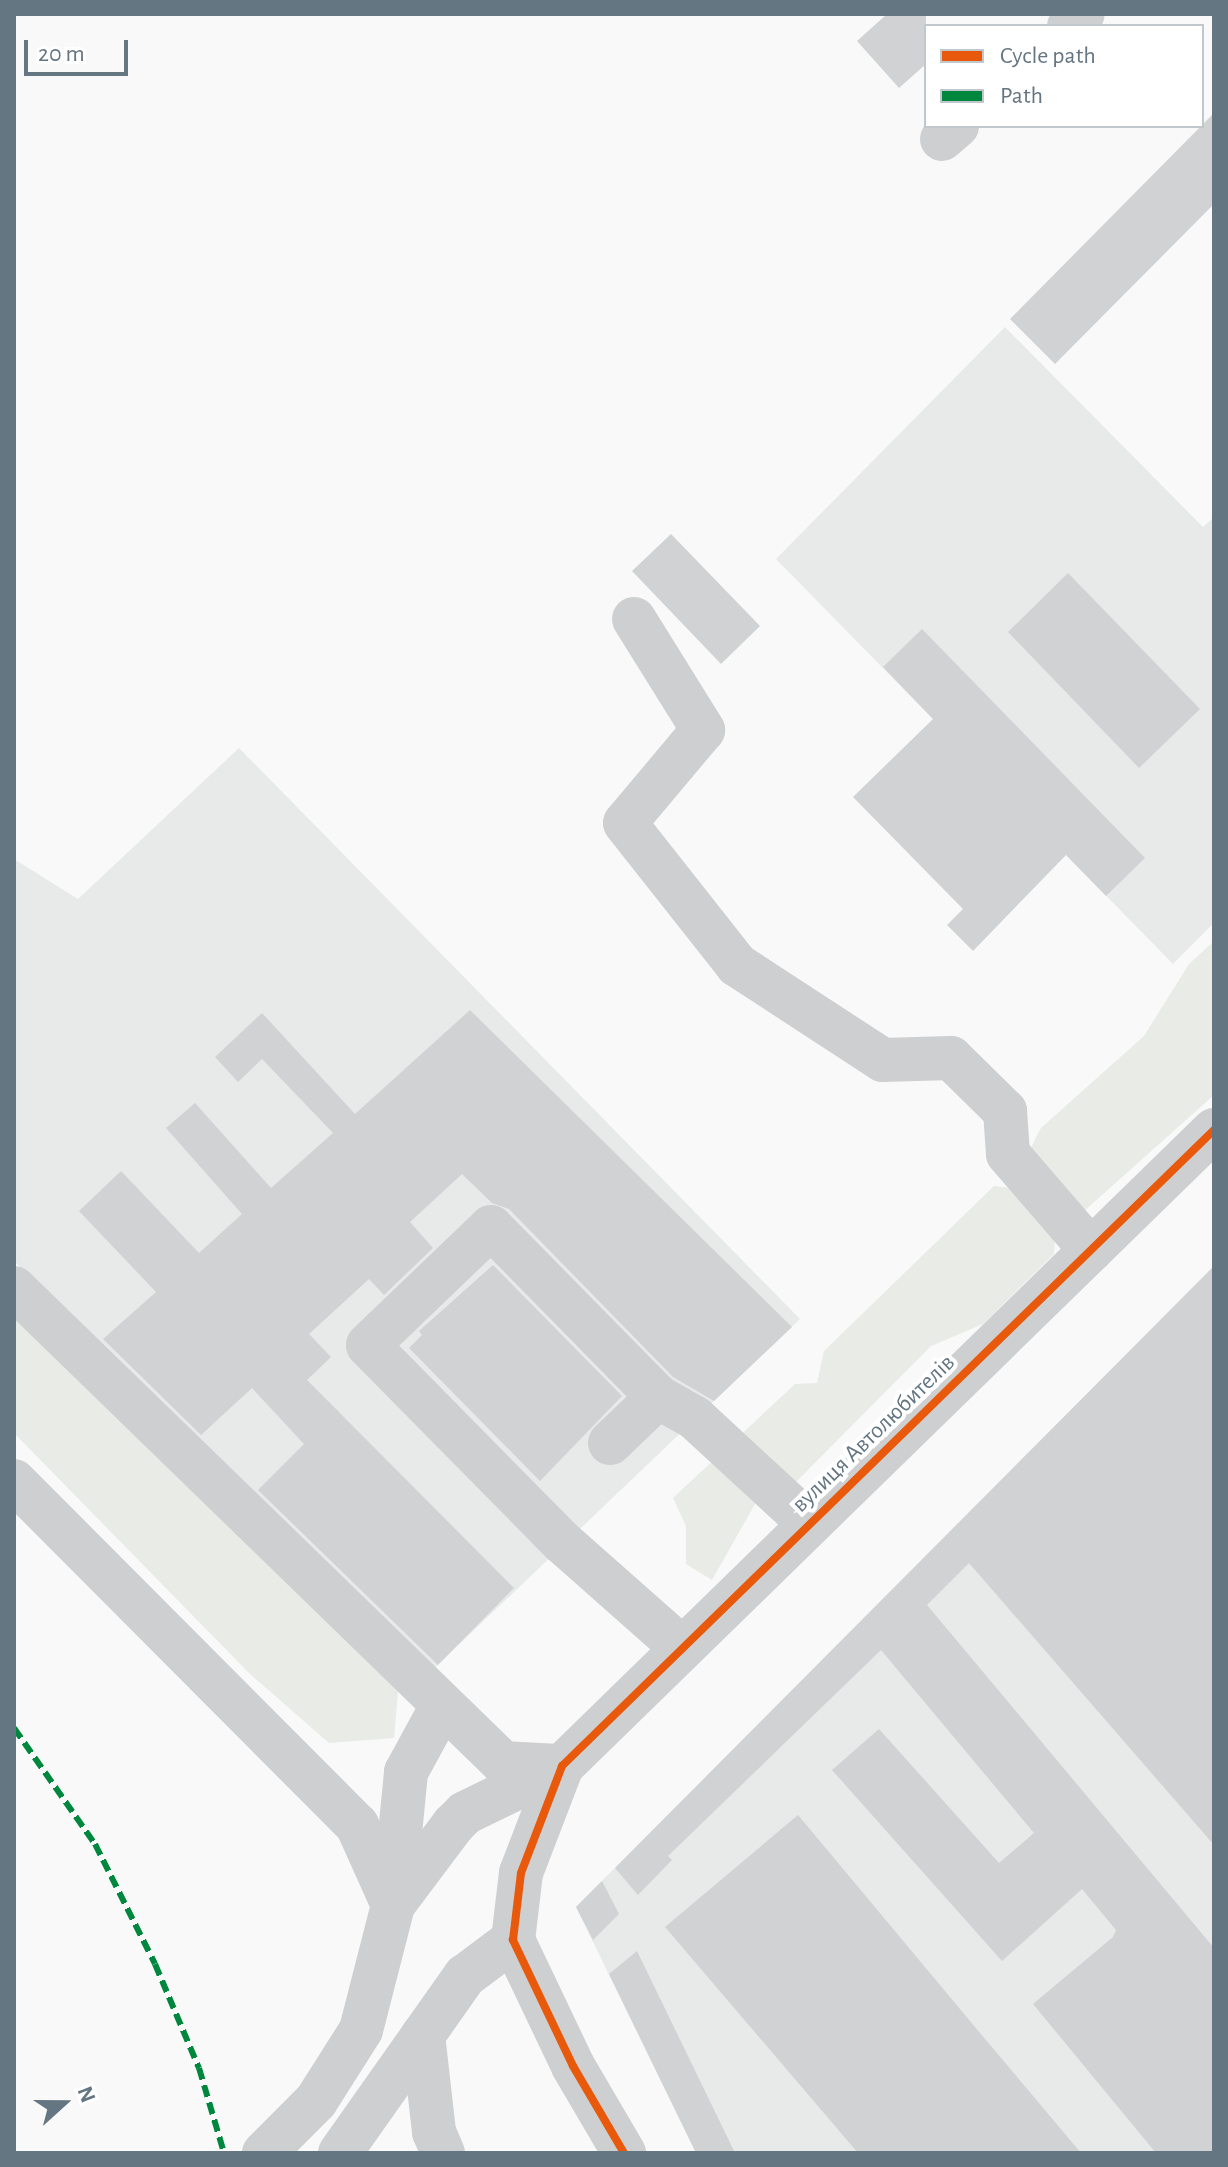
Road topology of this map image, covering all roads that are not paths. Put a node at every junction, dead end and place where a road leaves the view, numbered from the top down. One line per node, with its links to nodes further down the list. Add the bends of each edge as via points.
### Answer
1 (634, 619): 3 (street, via 703,730 625,823 737,965 883,1060 951,1058 1005,1111 1008,1154)
2 (1214, 1130): 3 (street, вулиця Автолюбителів)
3 (1091, 1250): 8 (street, вулиця Автолюбителів)
4 (14, 1288): 10 (street)
5 (658, 1397): 6 (street); 8 (street, via 695,1418); 9 (street, via 491,1227 368,1345 562,1542)
6 (610, 1443)
7 (14, 1481): 12 (street, via 357,1825)
8 (810, 1524): 9 (street, вулиця Автолюбителів)
9 (682, 1648): 11 (street, вулиця Автолюбителів)
10 (442, 1706): 11 (street, via 503,1763); 12 (street, via 406,1772)
11 (562, 1766): 12 (street, via 465,1813); 13 (street, via 521,1873)
12 (393, 1905): 15 (street, via 361,2030 316,2101)
13 (513, 1940): 14 (street, via 465,1976); 18 (street, via 573,2066)
14 (423, 2035): 16 (street); 17 (street, via 434,2132)
15 (264, 2153)
16 (340, 2153)
17 (443, 2153)
18 (624, 2153)

